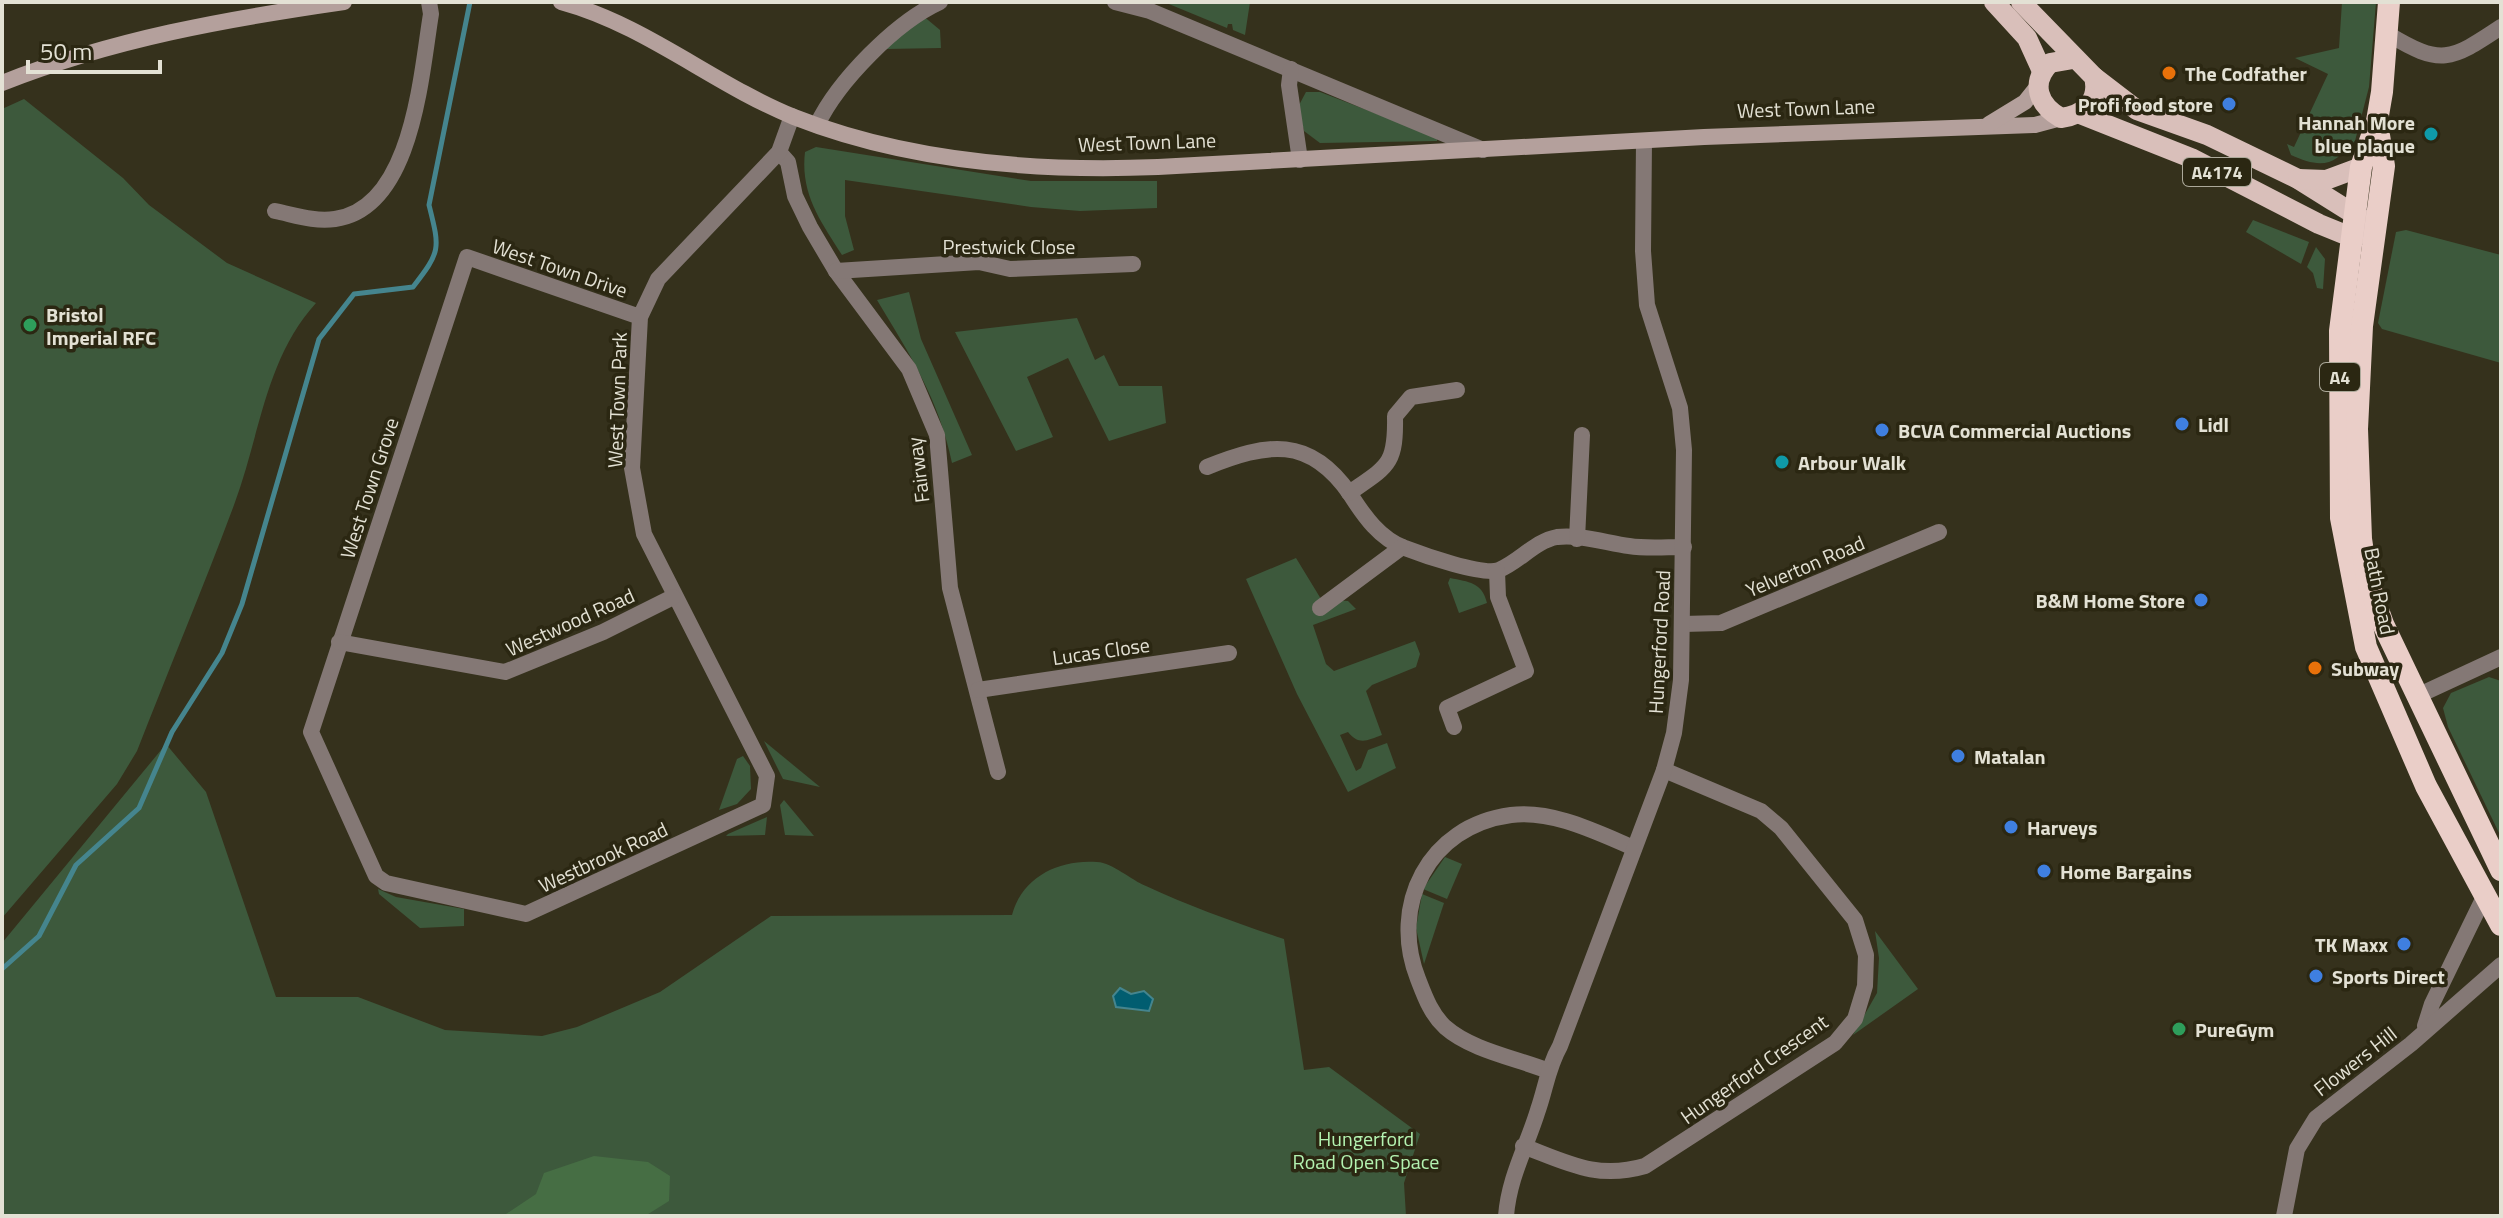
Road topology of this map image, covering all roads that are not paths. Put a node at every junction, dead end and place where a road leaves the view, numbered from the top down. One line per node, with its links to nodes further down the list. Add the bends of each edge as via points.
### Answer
1 (344, 2): 15 (main road, via 168,30)
2 (429, 2): 27 (street, via 412,127 382,187 340,219 318,221)
3 (561, 2): 16 (main road, West Town Lane, via 598,12)
4 (940, 2): 19 (street, via 909,18 828,102)
5 (1115, 2): 12 (street, West Town Lane, via 1150,11)
6 (1994, 2): 14 (main road, via 2027,38)
7 (2021, 2): 11 (main road, A4174)
8 (2389, 2): 10 (highway, A4)
9 (2501, 27): 10 (street, via 2474,46 2442,58 2422,54)
10 (2388, 34): 18 (highway, A4)
11 (2073, 59): 13 (main road, A4174); 14 (main road, via 2058,59)
12 (1291, 69): 22 (street, West Town Lane); 24 (street)
13 (2094, 77): 17 (main road, via 2091,103); 26 (main road, A4174, via 2137,110 2207,135)
14 (2039, 79): 17 (main road, via 2044,106); 20 (main road, West Town Lane, via 2025,102)
15 (2, 83)
16 (792, 116): 19 (main road, West Town Lane); 23 (street, West Town Park)
17 (2070, 116): 20 (main road, West Town Lane, via 2035,125); 30 (main road, A4174, via 2191,158)
18 (2377, 121): 25 (highway, A4); 29 (highway, A4, via 2384,166)
19 (817, 125): 24 (main road, West Town Lane, via 922,152 1083,170)
20 (1988, 125): 21 (main road, West Town Lane)
21 (1644, 141): 22 (main road, West Town Lane); 42 (street, Hungerford Road, via 1647,305 1680,408)
22 (1483, 150): 24 (main road, West Town Lane)
23 (779, 152): 33 (street, Fairway, via 788,162 795,196); 34 (street, West Town Park, via 674,260 658,279)
24 (1300, 160)
25 (2361, 167): 26 (main road, via 2326,180); 28 (highway, A4)
26 (2298, 179): 28 (main road, A4174)
27 (275, 211)
28 (2354, 211): 29 (main road, A4174); 30 (highway, A4)
29 (2374, 229): 30 (main road); 51 (highway, Bath Road / A4, via 2358,414 2361,539 2372,594)
30 (2351, 237): 59 (highway, Bath Road / A4, via 2340,331 2339,430 2341,518 2354,595 2366,647 2426,786)
31 (467, 257): 34 (street, West Town Drive); 47 (street, West Town Grove)
32 (1133, 264): 33 (street, Prestwick Close, via 1010,269 979,262)
33 (836, 271): 50 (street, Fairway, via 909,369 937,435 950,588)
34 (640, 317): 44 (street, West Town Park, via 632,468 644,534)
35 (1457, 390): 38 (street, via 1411,397 1395,416 1395,448 1385,468)
36 (1582, 435): 40 (street)
37 (1207, 467): 38 (street, via 1249,450 1274,447 1307,454 1330,468)
38 (1349, 493): 41 (street, via 1367,521)
39 (1939, 532): 46 (street, Yelverton Road, via 1721,623)
40 (1577, 539): 42 (street); 43 (street, via 1558,537 1540,544)
41 (1402, 547): 43 (street); 45 (street)
42 (1684, 547): 46 (street, Hungerford Road)
43 (1497, 571): 52 (street, via 1498,597 1526,671 1447,708)
44 (673, 597): 47 (street, Westwood Road, via 505,672); 56 (street, West Town Park, via 767,776)
45 (1320, 608)
46 (1683, 624): 54 (street, Hungerford Road, via 1681,680)
47 (339, 642): 53 (street, West Town Grove)
48 (1229, 653): 50 (street, Lucas Close)
49 (2501, 657): 51 (street)
50 (978, 690): 55 (street, Fairway)
51 (2417, 696): 58 (highway, Bath Road / A4)
52 (1454, 727)
53 (311, 732): 56 (street, Westbrook Road, via 376,876 386,883 526,914)
54 (1664, 770): 57 (street, Hungerford Road); 64 (street, Hungerford Crescent, via 1761,811 1781,828 1855,920 1866,955 1865,986 1855,1019 1835,1043 1645,1166 1618,1174 1596,1173)
55 (998, 772)
56 (763, 805)
57 (1634, 848): 63 (street, Hungerford Road, via 1560,1046); 63 (street, via 1542,814 1509,815 1466,830 1435,854 1413,886 1407,917 1409,955 1434,1014 1462,1038)
58 (2501, 870)
59 (2484, 897): 60 (highway, Bath Road / A4); 62 (street, Flowers Hill)
60 (2501, 925)
61 (2501, 965): 62 (street, Flowers Hill)
62 (2425, 1028): 66 (street, Flowers Hill, via 2340,1096 2305,1132)
63 (1546, 1070): 64 (street, Hungerford Road, via 1539,1109)
64 (1523, 1146): 65 (street, Hungerford Road)
65 (1506, 1216)
66 (2284, 1216)

